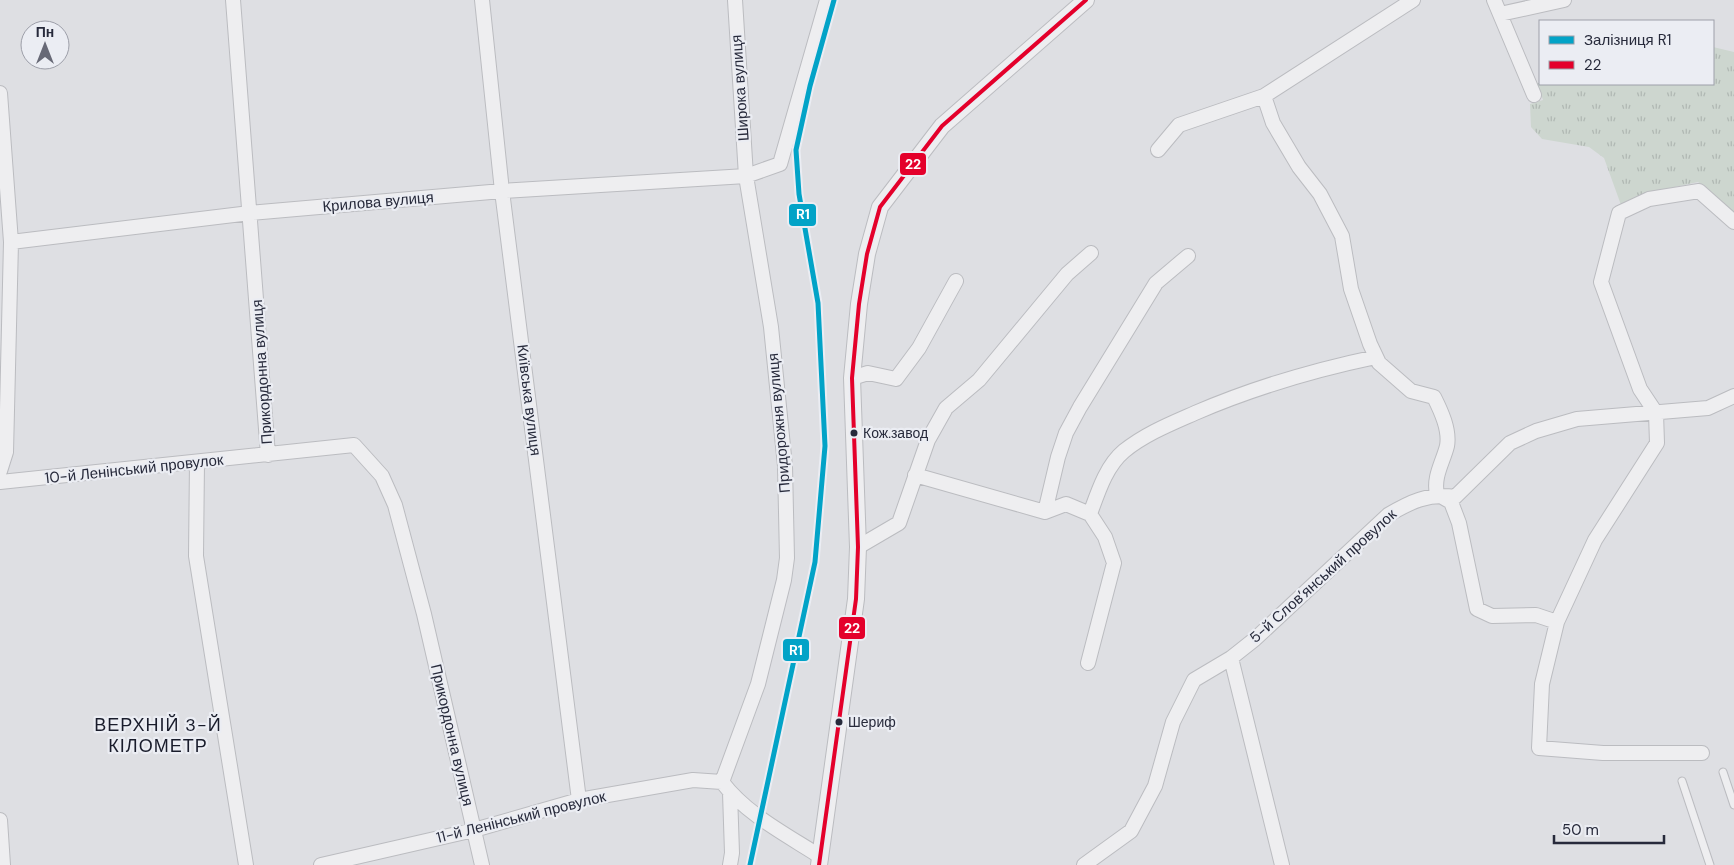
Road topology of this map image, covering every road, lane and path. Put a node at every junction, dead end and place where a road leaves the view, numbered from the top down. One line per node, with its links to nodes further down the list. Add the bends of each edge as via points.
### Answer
1 (233, 0): 16 (street, Прикордонна вулиця)
2 (482, 0): 15 (street, Київська вулиця)
3 (734, 0): 14 (street, Широка вулиця)
4 (827, 0): 14 (street, via 780,164)
5 (1086, 0): 23 (street, via 942,126 880,207 866,256)
6 (1413, 0): 12 (street)
7 (1494, 0): 9 (street)
8 (1564, 0): 9 (street)
9 (1500, 14): 11 (street)
10 (0, 93): 18 (street)
11 (1534, 95)
12 (1264, 96): 13 (street, via 1179,125); 22 (street, via 1273,123 1299,167 1320,194 1342,236 1351,289)
13 (1158, 150)
14 (746, 176): 15 (street, Крилова вулиця); 41 (street, Придорожня вулиця, via 771,327 785,466 787,558 758,684)
15 (502, 191): 16 (street, Крилова вулиця); 42 (street, Київська вулиця)
16 (250, 213): 18 (street, Крилова вулиця); 26 (street, Прикордонна вулиця)
17 (1734, 222): 25 (street, via 1699,190 1649,199 1619,213 1602,282 1640,389)
18 (11, 242): 28 (street, via 6,452)
19 (1091, 253): 29 (street, via 1067,274 979,380 946,408 928,440)
20 (1188, 256): 32 (street, via 1156,283 1080,407 1066,433)
21 (956, 281): 23 (street, via 919,348 896,379 868,373)
22 (1376, 357): 31 (street, via 1411,391 1434,398 1444,417 1448,443 1435,484); 33 (street, via 1324,368 1237,395 1160,428 1117,459 1100,486)
23 (852, 378): 34 (street)
24 (1734, 396): 25 (street, via 1708,408)
25 (1656, 413): 31 (street, 5-й Слов’янський провулок, via 1577,419 1536,431 1510,443 1455,497); 35 (street, via 1656,443 1595,540)
26 (268, 454): 27 (street, 10-й Ленінський провулок); 45 (street, Прикордонна вулиця, via 354,445 382,476 395,505 424,614)
27 (197, 462): 30 (street, 10-й Ленінський провулок); 48 (street, via 196,556)
28 (0, 471)
29 (915, 475): 32 (street); 34 (street, via 899,523)
30 (0, 482)
31 (1437, 494): 35 (street, via 1451,502 1459,523 1477,609 1492,616 1536,615); 36 (street, 5-й Слов’янський провулок, via 1413,500 1388,515)
32 (1045, 512): 33 (street, via 1066,504)
33 (1090, 514): 37 (street, via 1114,563)
34 (858, 547): 46 (street, via 856,599)
35 (1557, 622): 38 (street, via 1542,684 1539,748)
36 (1231, 658): 52 (street, 5-й Слов’янський провулок, via 1194,680 1173,722 1155,786 1132,831); 53 (street)
37 (1088, 663)
38 (1702, 752)
39 (1723, 772): 43 (lane)
40 (1682, 781): 54 (lane)
41 (726, 788): 42 (street, 11-й Ленінський провулок, via 693,780); 46 (street, via 760,818); 51 (street, Придорожня вулиця, via 732,853)
42 (579, 800): 45 (street, 11-й Ленінський провулок)
43 (1734, 805)
44 (0, 820): 47 (street)
45 (474, 830): 49 (street, 11-й Ленінський провулок); 50 (street, Прикордонна вулиця)
46 (820, 861)
47 (3, 865)
48 (246, 865)
49 (321, 865)
50 (482, 865)
51 (730, 865)
52 (1084, 865)
53 (1282, 865)
54 (1710, 865)

